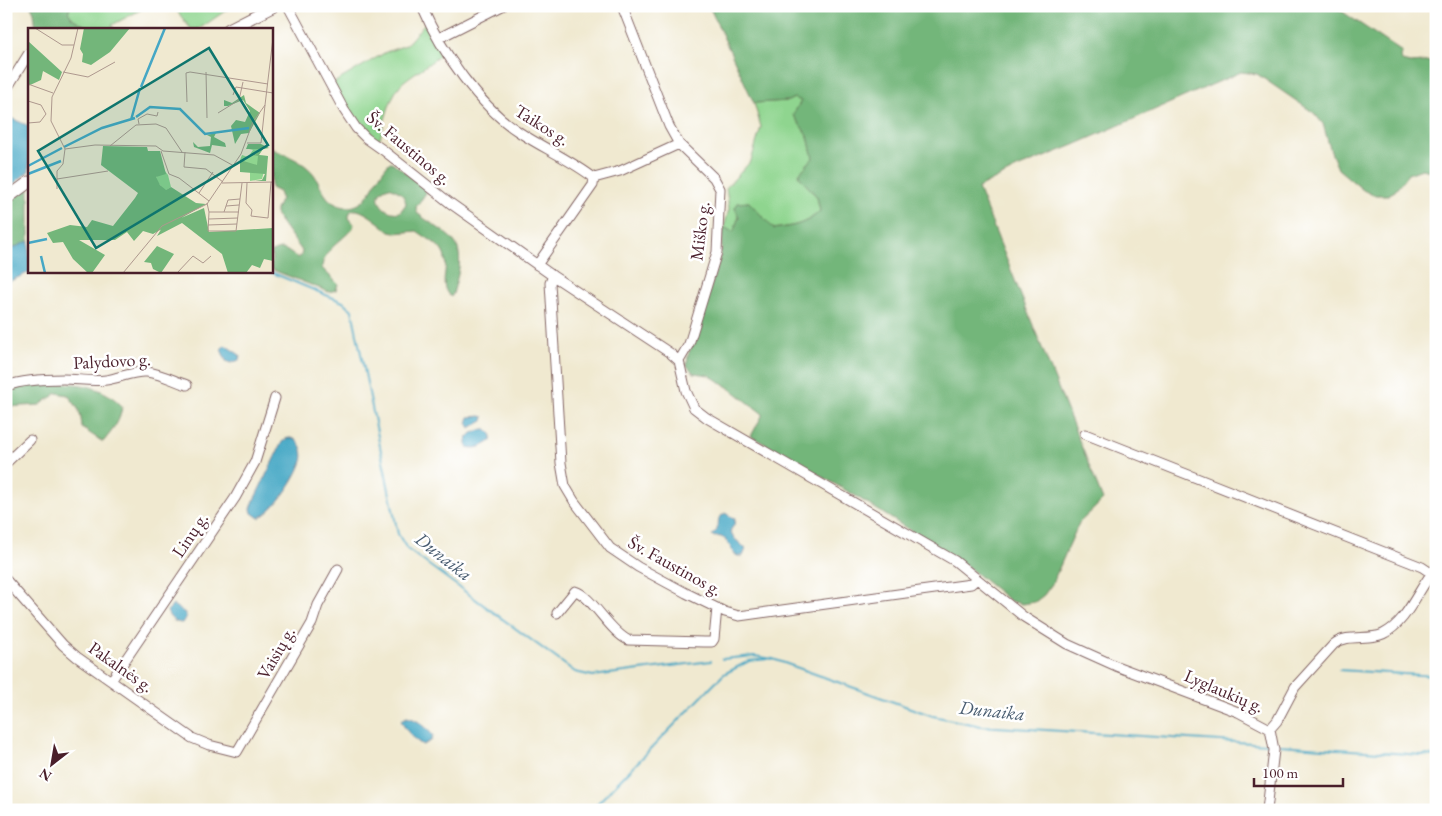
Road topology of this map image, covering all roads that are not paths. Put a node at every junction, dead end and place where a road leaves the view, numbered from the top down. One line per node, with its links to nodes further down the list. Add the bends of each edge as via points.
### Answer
1 (274, 6): 6 (main road)
2 (288, 6): 14 (street, Šv. Faustinos g., via 328,83 356,128 450,204)
3 (424, 6): 7 (street, Taikos g.)
4 (502, 6): 7 (street)
5 (622, 6): 10 (street, Miško g., via 668,126)
6 (231, 28)
7 (439, 38): 11 (street, Taikos g., via 471,86 503,121)
8 (28, 55): 9 (street)
9 (6, 90)
10 (679, 144): 11 (street, via 620,171); 16 (street, Miško g., via 714,178 720,189 717,252 689,344)
11 (594, 178): 14 (street, via 593,185)
12 (28, 183): 13 (main road)
13 (6, 200)
14 (537, 265): 15 (street, Šv. Faustinos g.)
15 (553, 276): 16 (street, Šv. Faustinos g.); 27 (street, Šv. Faustinos g., via 550,292 565,486 610,548)
16 (679, 361): 25 (street, via 694,408 707,418 946,556)
17 (6, 386): 18 (street, Palydovo g., via 41,380 89,382 147,372)
18 (187, 386)
19 (275, 398): 29 (street, Linų g., via 255,462 235,498)
20 (1085, 434): 24 (street)
21 (30, 440): 22 (street)
22 (6, 463)
23 (338, 569): 31 (street, Vaisių g., via 312,623)
24 (1433, 570): 30 (street, via 1407,613 1391,630 1372,637 1342,639 1334,644 1295,687)
25 (977, 579): 27 (street, Šv. Faustinos g., via 971,584 749,616); 30 (street, Lyglaukių g., via 1024,617 1067,644 1238,712)
26 (6, 580): 29 (street, Pakalnės g., via 63,645)
27 (716, 608): 28 (street, via 712,642 628,640 621,637 575,591)
28 (557, 613)
29 (111, 681): 31 (street, Pakalnės g., via 192,738)
30 (1270, 729): 32 (street, Lyglaukių g., via 1274,750)
31 (237, 752)
32 (1267, 810)

